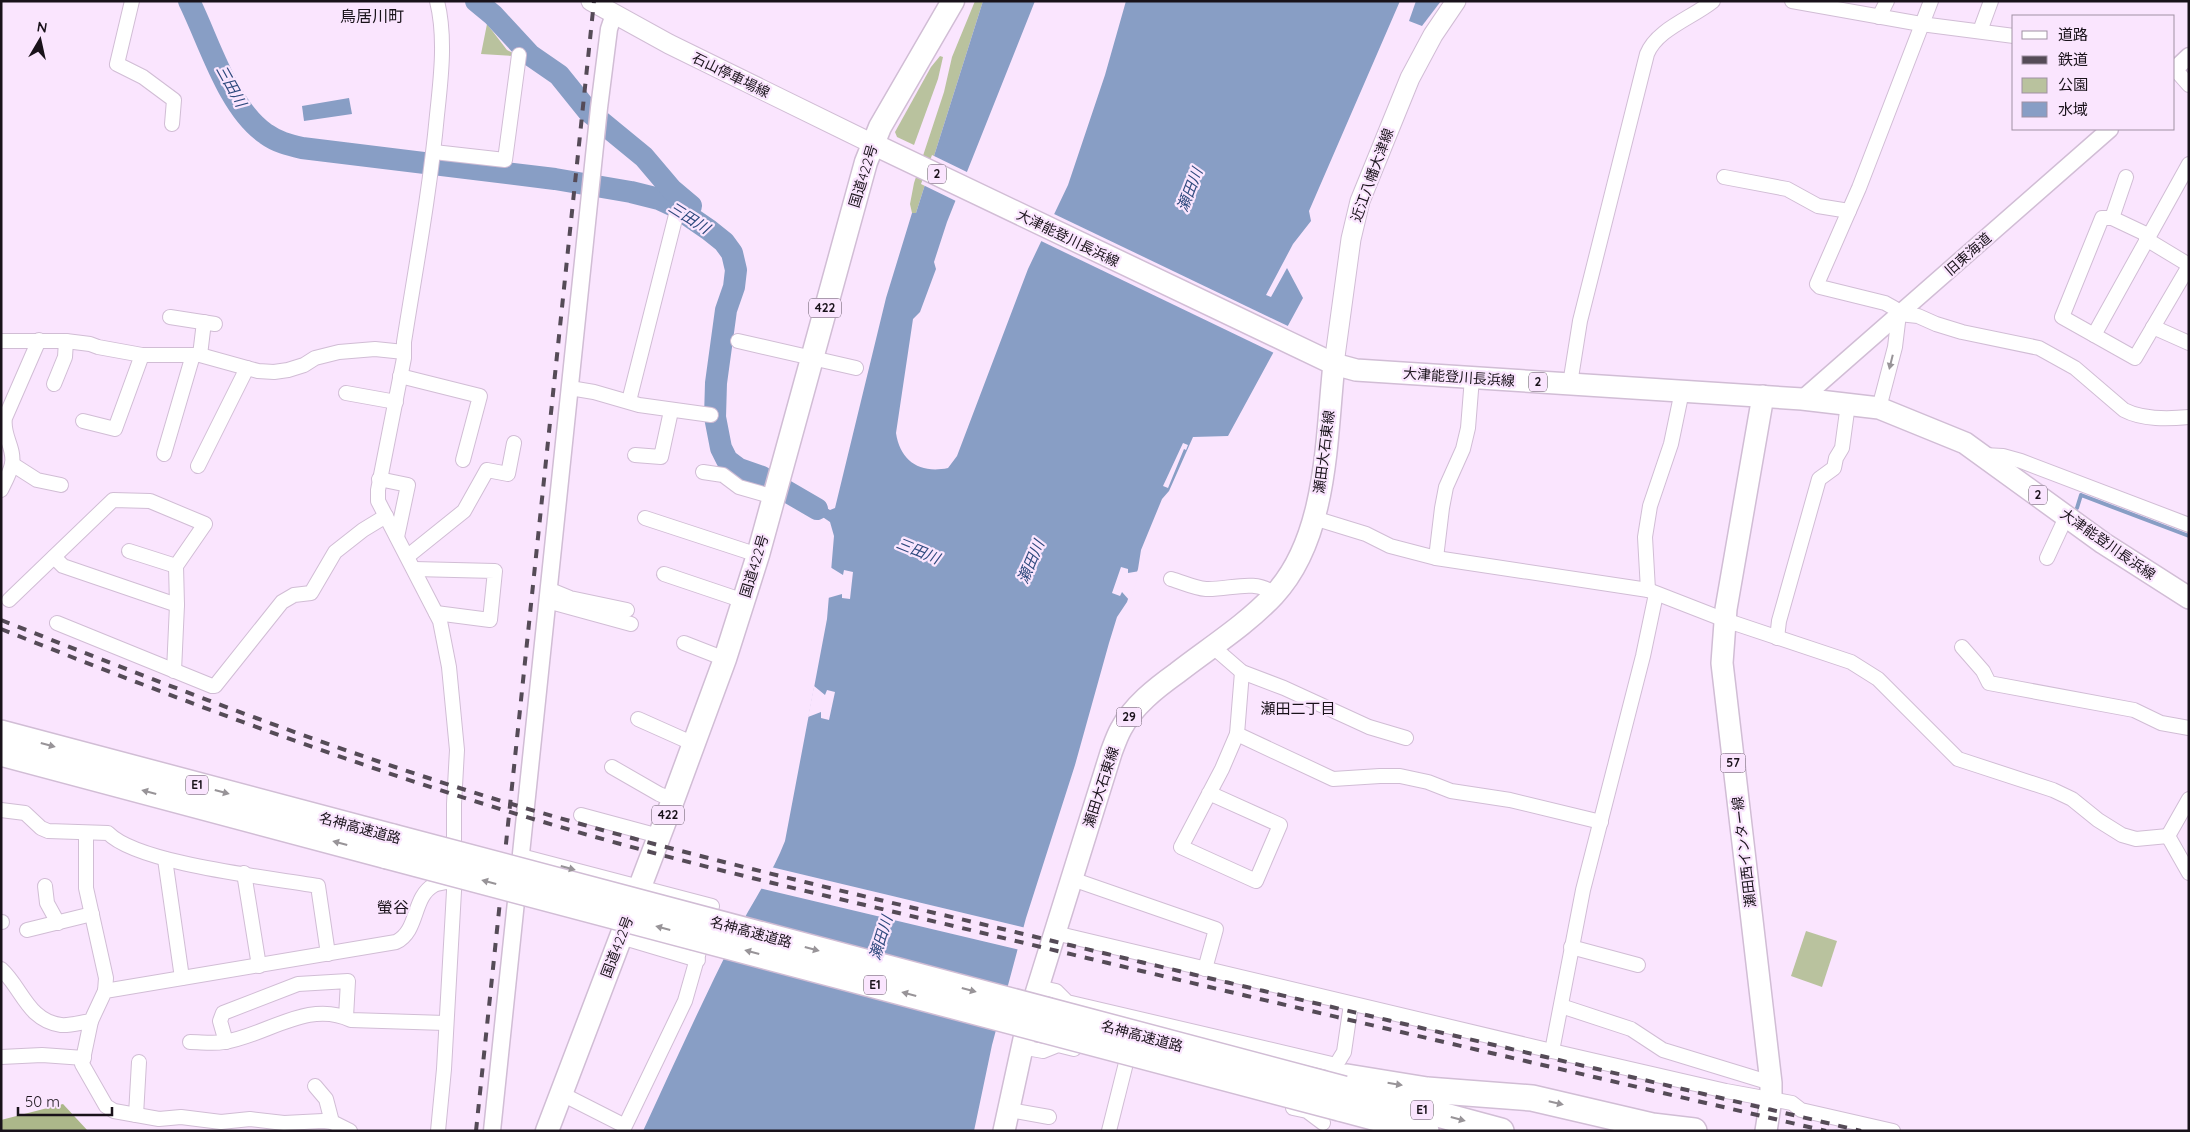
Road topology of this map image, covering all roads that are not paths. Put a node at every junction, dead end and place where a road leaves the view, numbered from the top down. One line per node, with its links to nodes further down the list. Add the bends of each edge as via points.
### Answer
1 (132, 1): 21 (street, via 117,64 143,77 174,100)
2 (437, 1): 24 (street, via 441,16 441,80)
3 (591, 1): 11 (main road, 石山停車場線)
4 (953, 1): 23 (highway, 国道422号 / 422)
5 (1456, 1): 46 (main road, 近江八幡大津線, via 1410,78 1360,201 1351,239)
6 (1713, 1): 52 (street, via 1660,35 1647,54 1580,321)
7 (1792, 1): 12 (street)
8 (1887, 1): 12 (street)
9 (1931, 1): 13 (street)
10 (1991, 1): 14 (street)
11 (614, 14): 23 (main road, 石山停車場線); 53 (street, via 609,29 599,108)
12 (1879, 17): 13 (street)
13 (1920, 24): 14 (street); 28 (street)
14 (1980, 31): 15 (street)
15 (2012, 36)
16 (520, 55): 24 (street, via 505,160)
17 (2189, 56): 18 (street)
18 (2175, 68)
19 (2175, 70): 20 (street)
20 (2189, 85)
21 (172, 124)
22 (2109, 130): 33 (street, 旧東海道)
23 (873, 144): 45 (highway, 国道422号 / 422); 46 (main road, 大津能登川長浜線 / 2)
24 (432, 161): 42 (street)
25 (2189, 164): 31 (street)
26 (1724, 177): 28 (street, via 1787,189 1818,206)
27 (2126, 177): 30 (street)
28 (1848, 211): 33 (street, via 1817,284 1885,303)
29 (676, 215): 58 (street)
30 (2112, 218): 31 (street); 36 (street, via 2102,218 2062,317)
31 (2147, 237): 32 (street); 36 (street)
32 (2189, 266): 35 (street)
33 (1899, 314): 57 (street, 旧東海道); 61 (street, one-way to 61, via 1895,347); 64 (street, via 1918,316 1962,332 2046,351 2075,368 2132,415)
34 (170, 317): 44 (street, via 209,323)
35 (2153, 327): 36 (street, via 2135,358); 41 (street)
36 (2094, 335)
37 (39, 340): 38 (street); 39 (street); 71 (street, via 5,418)
38 (1, 341)
39 (66, 341): 43 (street); 51 (street, via 65,357)
40 (738, 341): 45 (street)
41 (2189, 343)
42 (404, 352): 47 (street, via 375,349 339,352 274,372); 49 (street)
43 (142, 355): 44 (street); 65 (street, via 115,429)
44 (196, 355): 47 (street); 67 (street)
45 (811, 359): 48 (street); 76 (highway, 国道422号 / 422)
46 (1334, 364): 50 (main road, 大津能登川長浜線 / 2, via 1356,370); 81 (main road, 瀬田大石東線 / 29)
47 (247, 368): 72 (street)
48 (856, 368)
49 (400, 376): 59 (street); 70 (street, via 480,396)
50 (1472, 378): 52 (main road, 大津能登川長浜線 / 2); 88 (street, via 1468,428 1463,449 1446,487)
51 (54, 384)
52 (1570, 384): 54 (main road, 大津能登川長浜線 / 2)
53 (570, 388): 58 (street); 96 (street)
54 (1682, 391): 56 (main road, 大津能登川長浜線 / 2); 94 (street, via 1671,444 1650,506 1645,537)
55 (346, 393): 59 (street)
56 (1763, 396): 57 (main road, 大津能登川長浜線 / 2); 103 (main road, 瀬田西インター線 / 57)
57 (1802, 399): 60 (main road, 大津能登川長浜線 / 2)
58 (629, 401): 62 (street)
59 (396, 402): 74 (street)
60 (1848, 404): 61 (main road, 大津能登川長浜線 / 2); 106 (street, via 1842,448 1834,468 1819,478)
61 (1879, 408): 69 (main road, 大津能登川長浜線 / 2, via 1950,435)
62 (670, 411): 63 (street); 68 (street, via 660,457)
63 (711, 415)
64 (2189, 418)
65 (83, 421)
66 (514, 443): 86 (street, via 508,474 487,470 464,511)
67 (164, 454)
68 (635, 454)
69 (1984, 455): 78 (main road, 大津能登川長浜線 / 2); 82 (street, via 2003,456 2021,462)
70 (463, 460)
71 (12, 464): 75 (street, via 37,480); 77 (street)
72 (198, 466)
73 (703, 472): 76 (street, via 723,475 740,487)
74 (379, 479): 79 (street, via 378,501); 83 (street, via 408,485)
75 (61, 485)
76 (777, 488): 85 (highway, 国道422号 / 422)
77 (1, 490)
78 (2066, 515): 89 (street); 97 (main road, 大津能登川長浜線 / 2, via 2103,543)
79 (386, 516): 83 (street); 111 (street, via 335,552 311,593 294,595 282,602 216,686)
80 (645, 518): 85 (street)
81 (1314, 518): 88 (street, via 1366,534 1390,546); 95 (main road, 瀬田大石東線 / 29, via 1296,561)
82 (2189, 524)
83 (397, 537): 86 (street)
84 (129, 551): 90 (street)
85 (758, 555): 99 (highway, 国道422号 / 422)
86 (408, 556): 91 (street)
87 (54, 557): 90 (street, via 113,500 150,501 205,524); 98 (street); 100 (street, via 62,566)
88 (1436, 558): 94 (street)
89 (2047, 558)
90 (176, 566): 100 (street)
91 (414, 569): 102 (street); 102 (street, via 495,570 490,620)
92 (664, 574): 99 (street)
93 (1171, 579): 95 (street, via 1202,589 1245,585 1268,589)
94 (1652, 592): 103 (street); 126 (street, via 1643,656)
95 (1275, 594): 108 (main road, 瀬田大石東線 / 29)
96 (548, 595): 101 (street, via 601,606); 105 (street); 131 (street)
97 (2189, 598)
98 (9, 600)
99 (744, 601): 110 (highway, 国道422号 / 422)
100 (177, 605): 111 (street)
101 (619, 606)
102 (436, 613): 136 (street, via 446,643 457,750)
103 (1725, 620): 106 (street); 168 (main road, 瀬田西インター線 / 57, via 1724,688)
104 (57, 623): 111 (street)
105 (630, 624)
106 (1777, 638): 129 (street, via 1851,662 1869,672 1958,759 2066,796 2122,835 2136,838)
107 (684, 643): 110 (street)
108 (1212, 646): 112 (street); 135 (main road, 瀬田大石東線 / 29, via 1144,700 1120,729)
109 (1962, 646): 114 (street, via 1989,683 2134,710 2161,723)
110 (725, 659): 118 (highway, 国道422号 / 422)
111 (174, 671)
112 (1242, 672): 116 (street); 117 (street, via 1369,726)
113 (638, 719): 118 (street)
114 (2189, 728)
115 (1, 733): 130 (highway, 名神高速道路 / E1, one-way to 130)
116 (1236, 734): 121 (street); 126 (street, via 1333,779 1400,776 1451,791 1510,800)
117 (1406, 738)
118 (694, 744): 123 (highway, 国道422号 / 422)
119 (1, 753): 130 (highway, 名神高速道路 / E1, one-way to 119)
120 (612, 767): 123 (street)
121 (1209, 793): 121 (street, via 1180,848 1256,881 1280,825)
122 (2189, 799): 129 (street)
123 (673, 800): 128 (highway, 国道422号 / 422)
124 (1, 810): 127 (street, via 25,813 48,831)
125 (581, 815): 128 (street)
126 (1601, 822): 144 (street, via 1591,853)
127 (86, 832): 132 (street, via 108,833 115,841); 139 (street, via 86,888)
128 (659, 836): 138 (highway, 国道422号 / 422)
129 (2168, 836): 134 (street)
130 (390, 847): 170 (highway, 名神高速道路 / E1, one-way to 130, bridge); 170 (highway, 名神高速道路 / E1, one-way to 170, bridge, via 1107,1027)
131 (521, 856): 138 (street, one-way to 138); 177 (street)
132 (165, 859): 133 (street); 151 (street)
133 (244, 873): 145 (street, via 318,886); 148 (street)
134 (2189, 873)
135 (1072, 879): 142 (main road, 瀬田大石東線 / 29); 150 (street, via 1216,928)
136 (454, 881): 145 (street, via 435,885 424,894 405,938); 158 (street)
137 (45, 886): 140 (street, via 47,903)
138 (640, 887): 143 (highway, 国道422号 / 422); 146 (street, via 712,906)
139 (92, 914): 140 (street); 153 (street, via 106,978)
140 (58, 923): 141 (street)
141 (27, 930)
142 (1054, 933): 150 (street); 152 (main road, 瀬田大石東線 / 29)
143 (621, 937): 146 (street); 169 (highway, 国道422号 / 422)
144 (1571, 948): 147 (street); 155 (street)
145 (328, 954): 148 (street)
146 (698, 960): 169 (street, via 685,1001 625,1126)
147 (1638, 965)
148 (259, 966): 151 (street)
149 (1, 969): 157 (street, via 26,1004 44,1021 62,1026)
150 (1205, 969): 154 (street)
151 (182, 978): 153 (street)
152 (1038, 987): 161 (main road, 瀬田大石東線 / 29); 170 (street, via 1056,991 1067,1002)
153 (105, 990): 157 (street)
154 (1351, 1004): 162 (street); 170 (street)
155 (1560, 1006): 162 (street); 168 (street, via 1631,1029 1663,1050)
156 (346, 1017): 158 (street, via 351,1020); 160 (street, via 339,1014 303,1016); 160 (street, via 348,981 298,984 222,1013 220,1021)
157 (91, 1021): 164 (street)
158 (445, 1024): 176 (street)
159 (190, 1042): 160 (street)
160 (226, 1042)
161 (1021, 1047): 166 (street, via 1043,1051 1058,1045); 171 (main road, 瀬田大石東線 / 29)
162 (1552, 1051): 168 (street, via 1726,1091)
163 (1, 1057): 164 (street, via 42,1054)
164 (84, 1058): 172 (street, via 82,1064 106,1106)
165 (140, 1062): 172 (street)
166 (1126, 1063): 170 (street, via 1306,1112); 180 (street)
167 (315, 1086): 174 (street, via 326,1099)
168 (1771, 1091): 184 (main road, 瀬田西インター線 / 57); 185 (street, via 1801,1110)
169 (562, 1094): 178 (highway, 国道422号 / 422)
170 (1335, 1099): 181 (highway, 名神高速道路 / E1); 182 (highway, 名神高速道路 / E1, one-way to 182); 183 (highway, one-way to 183, via 1427,1090 1532,1098 1652,1126)
171 (1008, 1110): 173 (street); 179 (main road, 瀬田大石東線 / 29)
172 (136, 1115): 174 (street, via 221,1122 250,1119 284,1123)
173 (1049, 1117)
174 (332, 1122): 175 (street)
175 (350, 1131)
176 (438, 1131)
177 (492, 1131)
178 (547, 1131)
179 (1004, 1131)
180 (1109, 1131)
181 (1426, 1131)
182 (1501, 1131)
183 (1694, 1131)
184 (1766, 1131)
185 (1893, 1131)

